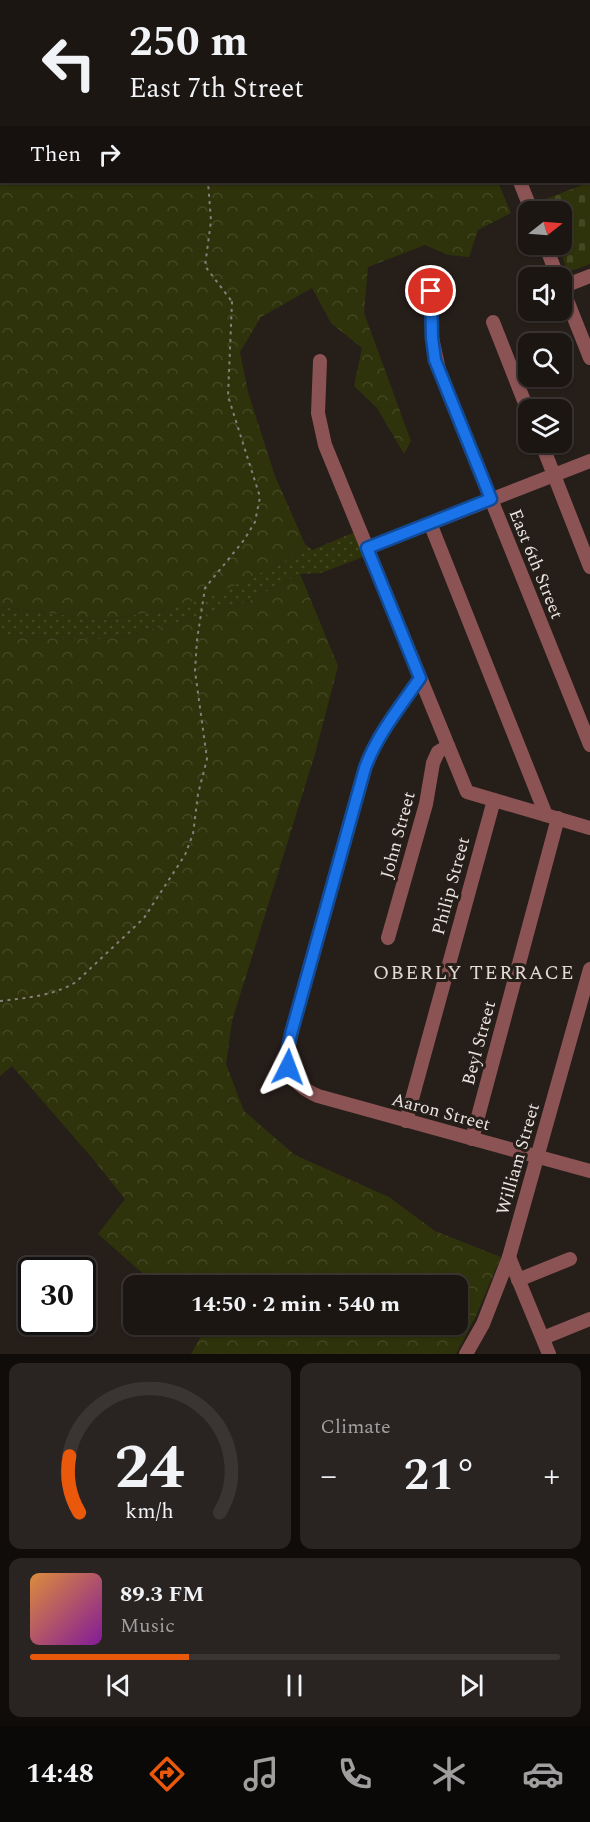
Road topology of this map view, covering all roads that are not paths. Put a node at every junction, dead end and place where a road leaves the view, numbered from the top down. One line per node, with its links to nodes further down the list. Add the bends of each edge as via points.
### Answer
1 (520, 183): 2 (street)
2 (527, 201)
3 (590, 276): 4 (street)
4 (572, 282)
5 (431, 291): 14 (street, East 6th Street, via 435,360)
6 (572, 313): 8 (street)
7 (493, 322): 10 (street)
8 (590, 358)
9 (320, 361): 16 (street, via 321,435)
10 (523, 399)
11 (544, 453): 13 (street)
12 (590, 461): 13 (street)
13 (553, 475): 14 (street); 17 (street)
14 (491, 499): 15 (street); 19 (street, East 6th Street)
15 (430, 523): 16 (street); 22 (street)
16 (367, 548): 18 (street)
17 (590, 567)
18 (420, 678): 20 (street); 26 (street, Aaron Street, via 386,727 365,768 287,1053 291,1073 303,1088 318,1096)
19 (590, 745)
20 (448, 746): 21 (street, via 467,792); 24 (street, John Street, via 438,752 433,763 426,804)
21 (494, 800): 22 (street); 26 (street, Philip Street)
22 (552, 817): 23 (street); 27 (street, Beyl Street)
23 (590, 828)
24 (388, 938)
25 (590, 969): 28 (street, William Street)
26 (406, 1121): 27 (street, Aaron Street)
27 (472, 1139): 28 (street, Aaron Street)
28 (537, 1157): 29 (street, Aaron Street); 30 (street, William Street)
29 (590, 1171)
30 (509, 1257): 32 (street); 35 (street, William Street, via 483,1324)
31 (570, 1259): 32 (street)
32 (518, 1280): 34 (street)
33 (590, 1318): 34 (street)
34 (543, 1338): 36 (street)
35 (466, 1354)
36 (549, 1354)

